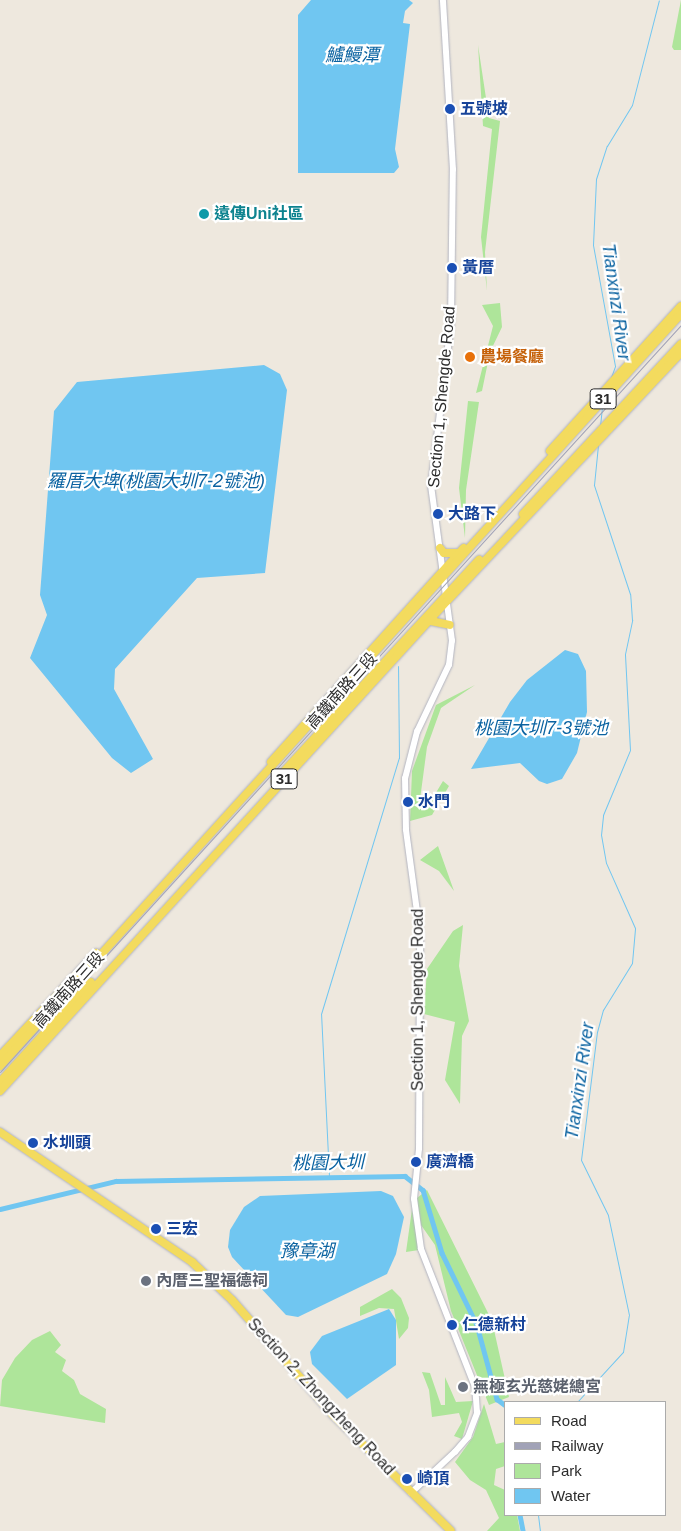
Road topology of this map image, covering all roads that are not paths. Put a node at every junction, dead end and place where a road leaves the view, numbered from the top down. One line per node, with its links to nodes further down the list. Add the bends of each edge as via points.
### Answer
1 (443, 0): 10 (street, Section 1, Shengde Road, via 453,170 451,324 431,486)
2 (681, 306): 6 (main road, 高鐵南路三段 / 31)
3 (681, 314): 6 (main road, 高鐵南路三段 / 31)
4 (681, 344): 7 (main road, 高鐵南路三段 / 31)
5 (681, 353): 7 (main road, 高鐵南路三段 / 31)
6 (636, 359): 8 (main road, 高鐵南路三段 / 31)
7 (636, 397): 9 (main road, 高鐵南路三段 / 31)
8 (568, 434): 11 (main road, 高鐵南路三段 / 31); 12 (main road, 高鐵南路三段 / 31)
9 (570, 469): 13 (main road, 高鐵南路三段 / 31); 14 (main road, 高鐵南路三段 / 31)
10 (440, 548): 11 (main road, via 454,556); 12 (street, Section 1, Shengde Road)
11 (460, 553): 12 (main road, 高鐵南路三段 / 31)
12 (446, 573): 13 (main road); 14 (street, Section 1, Shengde Road); 15 (main road, 高鐵南路三段 / 31); 20 (main road, 高鐵南路三段 / 31)
13 (462, 577): 14 (main road, 高鐵南路三段 / 31)
14 (447, 598): 16 (main road, 高鐵南路三段 / 31); 17 (main road, 高鐵南路三段 / 31); 18 (street, Section 1, Shengde Road)
15 (424, 600): 16 (main road, via 432,599); 19 (main road, 高鐵南路三段 / 31)
16 (436, 606): 25 (main road, 高鐵南路三段 / 31)
17 (431, 621): 18 (main road); 26 (main road, 高鐵南路三段 / 31)
18 (450, 625): 28 (street, Section 1, Shengde Road, via 449,665 417,732 405,779 406,830 420,934 418,1173 414,1199 421,1249 475,1387 477,1413 468,1437)
19 (337, 697): 20 (main road); 22 (main road, 高鐵南路三段 / 31)
20 (316, 712): 21 (main road, 高鐵南路三段 / 31)
21 (111, 936): 22 (main road); 23 (main road, 高鐵南路三段 / 31)
22 (103, 952): 24 (main road, 高鐵南路三段 / 31)
23 (0, 1056)
24 (0, 1066)
25 (0, 1082)
26 (0, 1091)
27 (0, 1132): 28 (main road, Section 2, Zhongzheng Road, via 192,1262 232,1300 333,1415)
28 (411, 1493): 29 (main road, Section 2, Zhongzheng Road)
29 (450, 1531)

